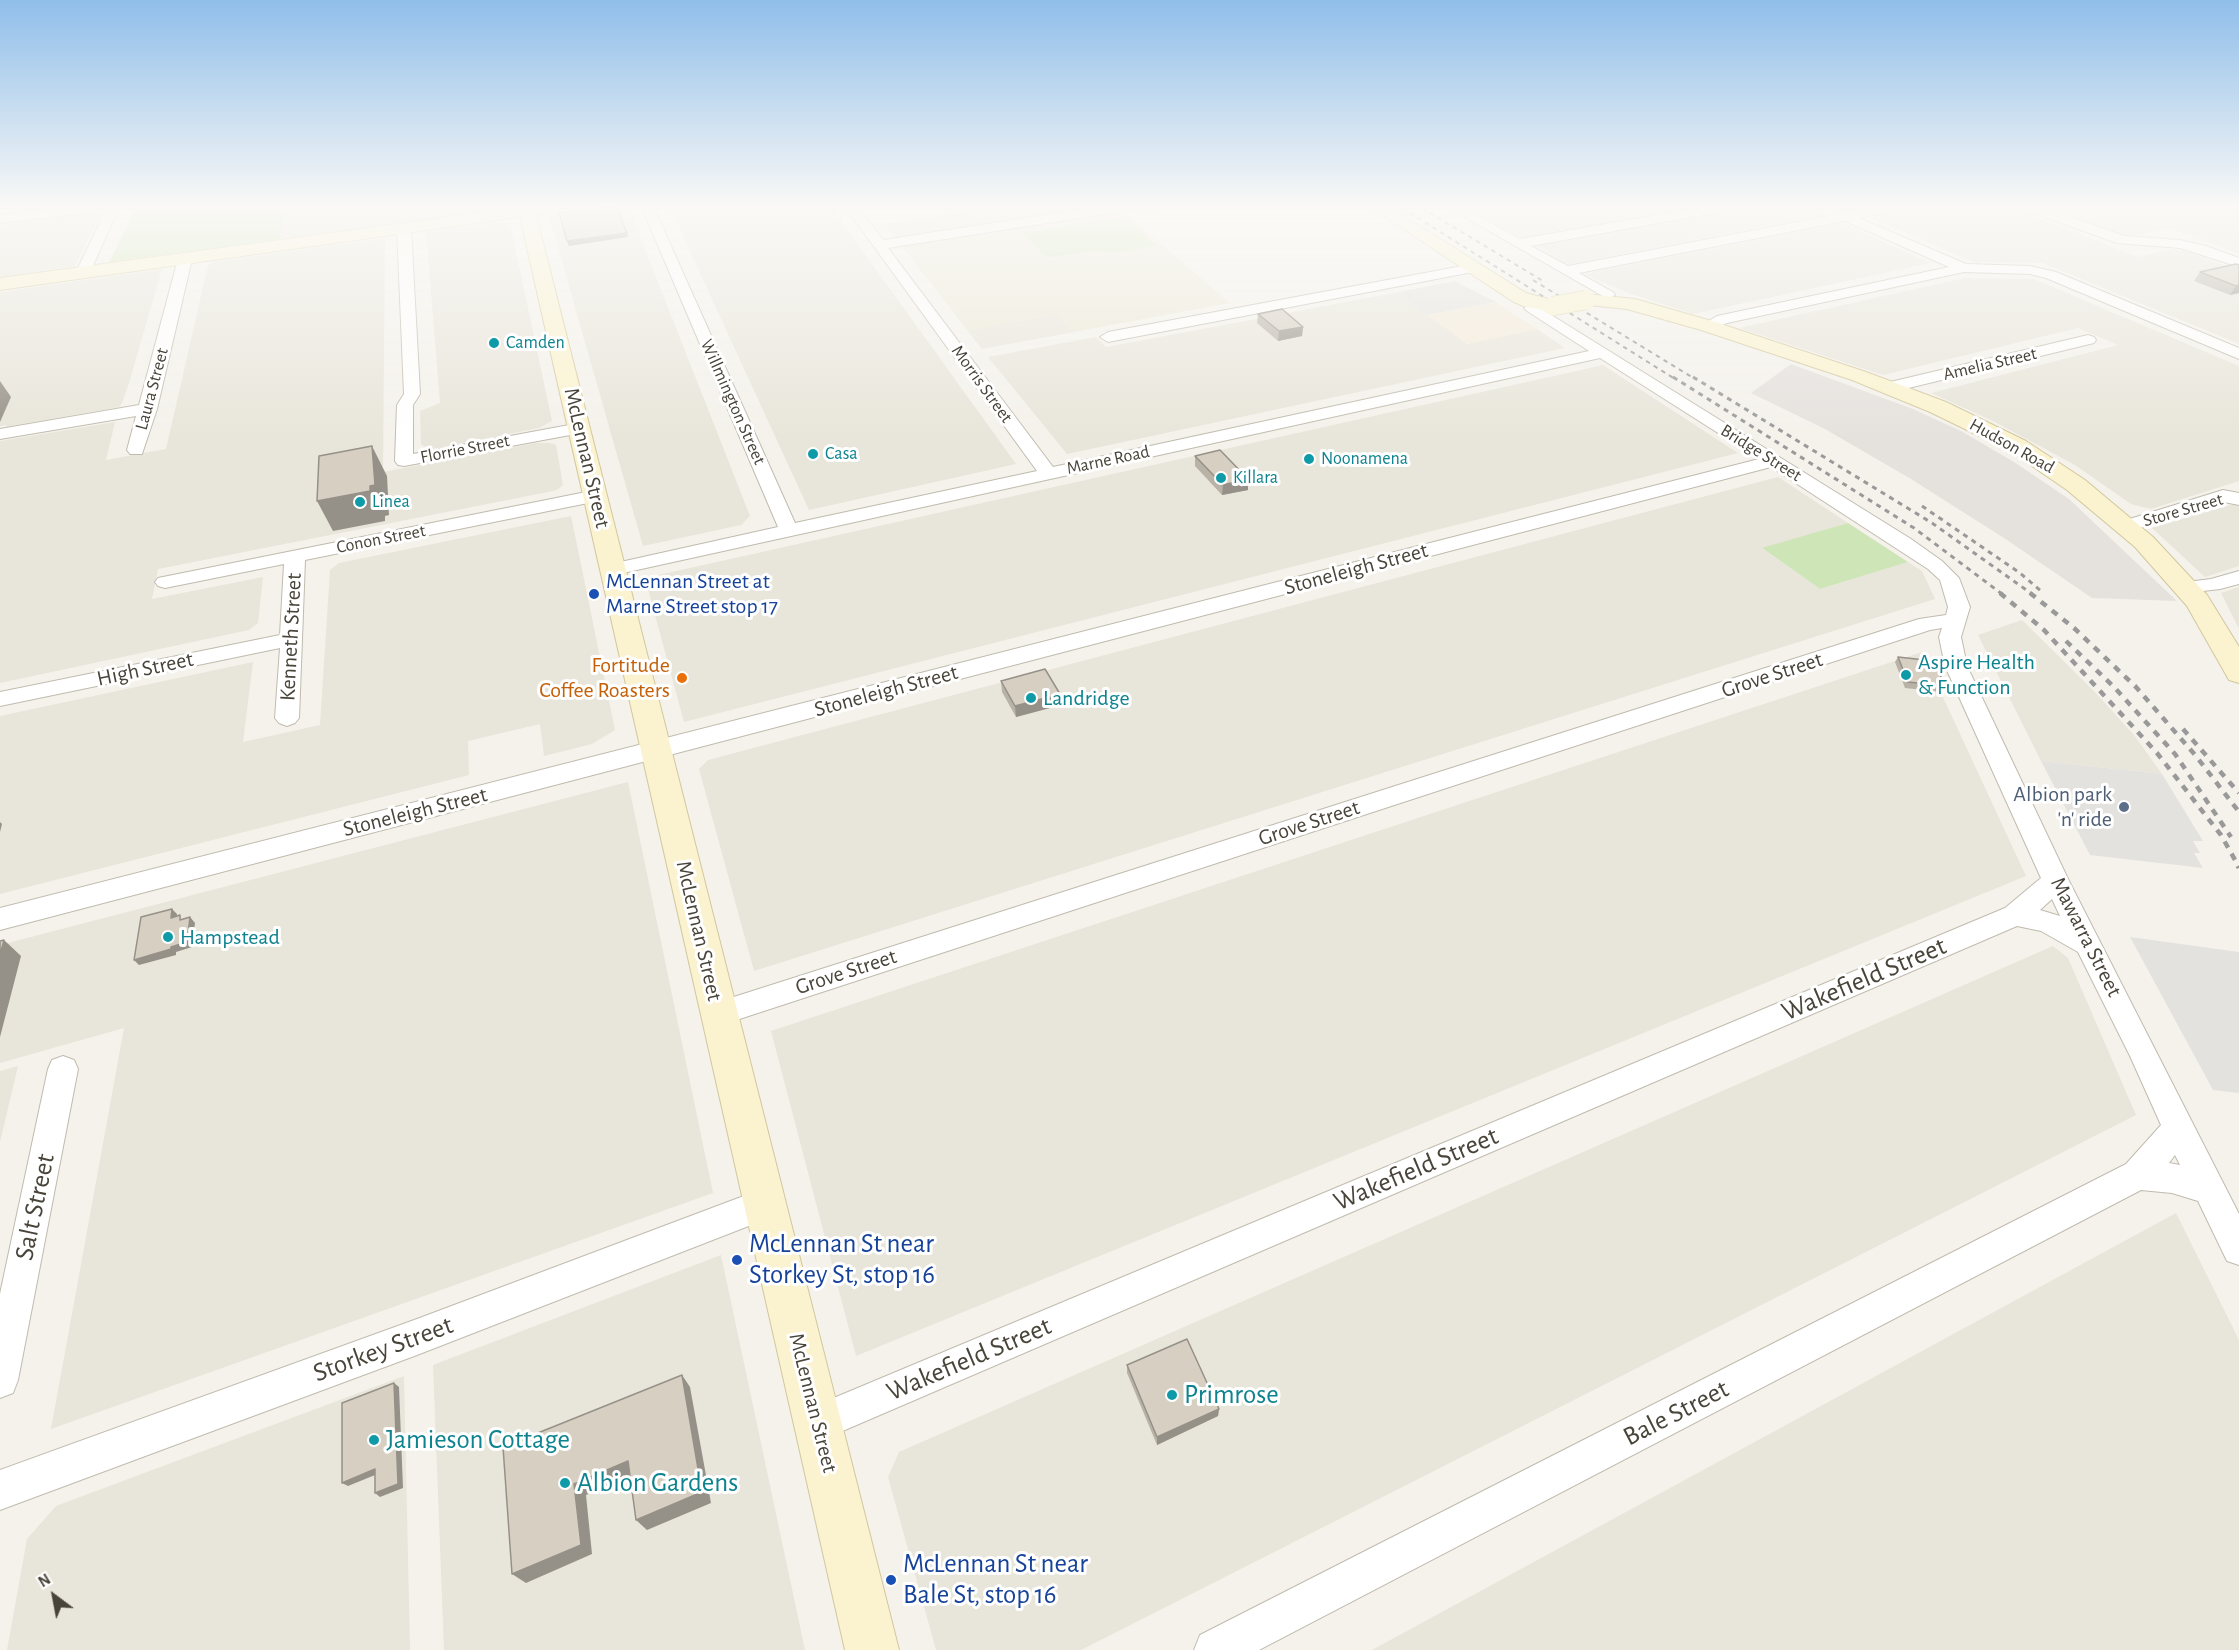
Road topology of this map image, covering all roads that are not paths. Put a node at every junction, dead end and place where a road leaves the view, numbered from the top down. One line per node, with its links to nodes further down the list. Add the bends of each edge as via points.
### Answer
1 (178, 285): 21 (street, Laura Street)
2 (407, 285): 22 (street, Florrie Street, via 412,394 405,405 404,461)
3 (553, 285): 22 (street, McLennan Street)
4 (682, 285): 30 (street, Willmington Street)
5 (909, 285): 26 (street, Morris Street)
6 (1400, 285): 16 (street)
7 (1492, 285): 14 (street, Bridge Street)
8 (1504, 285): 13 (street, Bridge Street, via 1526,300)
9 (1589, 285): 12 (street, Hudson Road)
10 (1883, 285): 15 (street, via 1722,319)
11 (2074, 285): 19 (street)
12 (1610, 298): 13 (street, Bridge Street, bridge); 15 (street, Hudson Road)
13 (1553, 306): 14 (street, Bridge Street)
14 (1532, 308): 18 (street, Bridge Street)
15 (1708, 326): 20 (street, Hudson Road)
16 (1108, 337)
17 (2088, 340): 20 (street, Amelia Street)
18 (1602, 353): 25 (street, Bridge Street); 26 (street, Marne Road)
19 (2239, 354)
20 (1892, 387): 29 (street, Hudson Road, via 2018,446)
21 (148, 409): 23 (street); 24 (street, Laura Street)
22 (580, 428): 27 (street, McLennan Street)
23 (0, 434)
24 (136, 450)
25 (1772, 461): 36 (street, Bridge Street, via 1935,565 1949,578 1956,593 1959,607); 43 (street, Stoneleigh Street)
26 (1048, 473): 30 (street, Marne Road)
27 (596, 496): 31 (street, Conon Street); 32 (street, McLennan Street)
28 (2239, 499): 29 (street, Store Street, via 2223,496)
29 (2127, 526): 35 (street, Hudson Road)
30 (789, 531): 32 (street, Marne Road)
31 (295, 556): 34 (street, Conon Street); 38 (street, Kenneth Street)
32 (614, 569): 43 (street, McLennan Street)
33 (2239, 577): 35 (street, via 2213,585)
34 (165, 582)
35 (2186, 587): 40 (street, Hudson Road, via 2212,623)
36 (1955, 620): 37 (street, Grove Street); 39 (street, Mawarra Street, via 1950,637)
37 (1900, 633): 39 (street); 48 (street, Grove Street)
38 (291, 639): 41 (street, High Street); 42 (street, Kenneth Street)
39 (1953, 652): 44 (street, Mawarra Street, via 1956,666)
40 (2239, 674)
41 (0, 699)
42 (286, 718)
43 (657, 750): 46 (street, Stoneleigh Street); 48 (street, McLennan Street)
44 (2056, 880): 45 (street, Wakefield Street); 47 (street, Mawarra Street)
45 (2015, 915): 47 (street, via 2048,922); 56 (street, Wakefield Street)
46 (0, 919)
47 (2088, 944): 50 (street, Mawarra Street)
48 (718, 1014): 53 (street, McLennan Street)
49 (63, 1069): 55 (street, Salt Street)
50 (2178, 1128): 51 (street, Bale Street); 52 (street, Mawarra Street)
51 (2138, 1175): 52 (street, via 2172,1178); 59 (street, Bale Street)
52 (2209, 1189): 54 (street, Mawarra Street)
53 (765, 1204): 56 (street, McLennan Street); 57 (street, Storkey Street, via 427,1334)
54 (2239, 1249)
55 (0, 1380)
56 (818, 1424): 58 (street, McLennan Street)
57 (0, 1490)
58 (872, 1650)
59 (1215, 1650)

